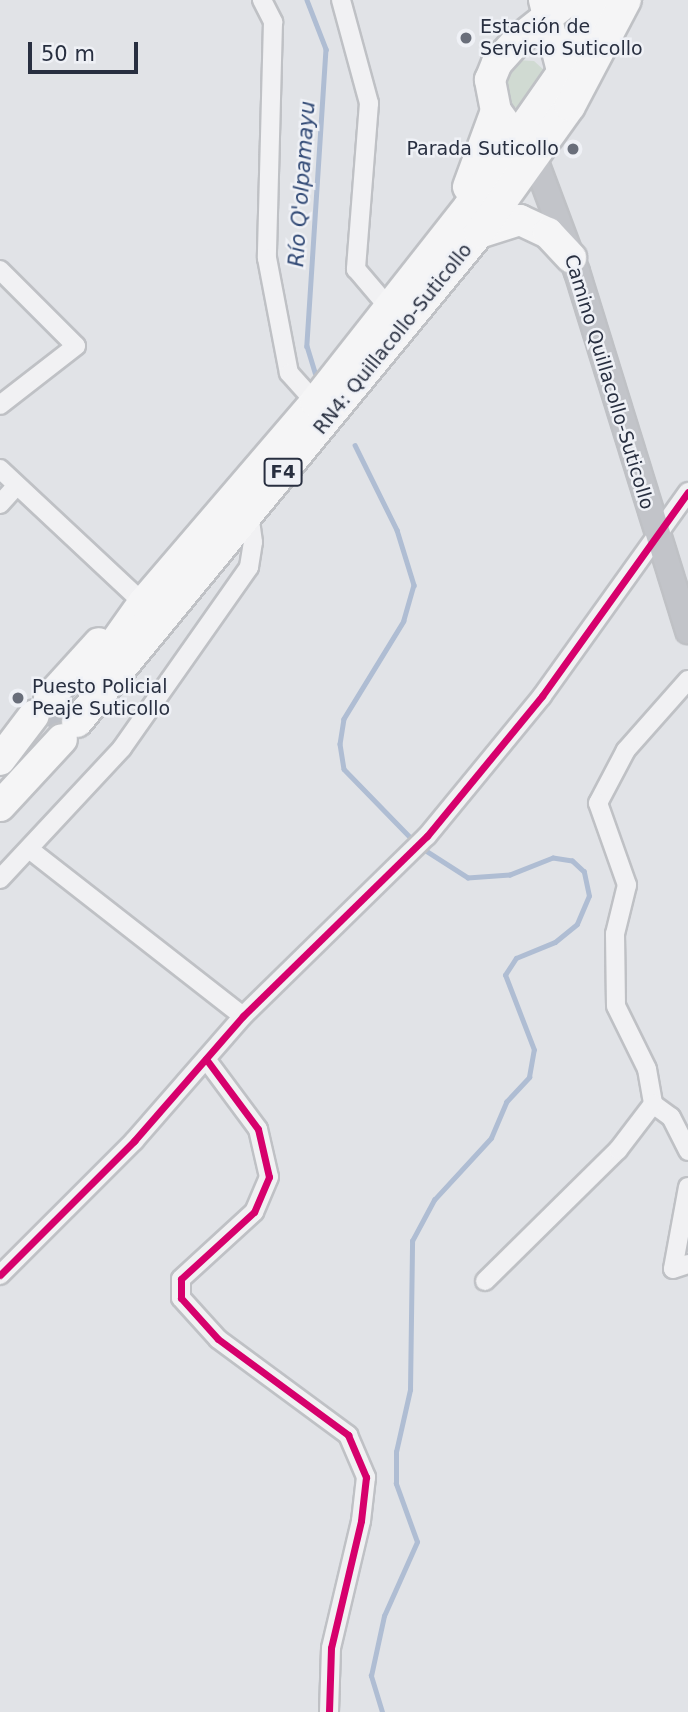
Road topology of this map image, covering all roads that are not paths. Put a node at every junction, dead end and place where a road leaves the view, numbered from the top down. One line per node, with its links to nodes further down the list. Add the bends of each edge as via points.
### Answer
1 (261, 0): 15 (street, via 273,22 267,258 289,373)
2 (341, 0): 14 (street, via 369,103 356,269)
3 (596, 0): 6 (highway, RN4: Quillacollo-Suticollo / F4)
4 (626, 0): 7 (highway, RN4: Quillacollo-Suticollo / F4)
5 (548, 5): 6 (main road); 8 (highway, via 497,63 490,80)
6 (561, 74): 7 (main road); 9 (highway, RN4: Quillacollo-Suticollo / F4)
7 (570, 106): 9 (highway, RN4: Quillacollo-Suticollo / F4)
8 (496, 111): 9 (highway); 11 (highway)
9 (526, 149): 10 (highway, RN4: Quillacollo-Suticollo / F4); 11 (highway, RN4: Quillacollo-Suticollo / F4); 12 (main road, Camino Quillacollo-Suticollo)
10 (479, 233): 12 (highway, via 520,220 548,233); 21 (highway, RN4: Quillacollo-Suticollo / F4)
11 (447, 236): 14 (highway, RN4: Quillacollo-Suticollo / F4)
12 (571, 258): 22 (main road, Camino Quillacollo-Suticollo)
13 (0, 270): 16 (street, via 76,346)
14 (390, 309): 15 (highway, RN4: Quillacollo-Suticollo / F4)
15 (315, 401): 23 (highway, RN4: Quillacollo-Suticollo / F4)
16 (0, 405)
17 (0, 469): 18 (street)
18 (16, 486): 20 (street); 23 (street)
19 (688, 492): 22 (street)
20 (0, 505)
21 (249, 513): 26 (highway, RN4: Quillacollo-Suticollo / F4); 30 (street, via 253,542 249,566 122,748)
22 (656, 534): 24 (main road, Camino Quillacollo-Suticollo); 32 (street, via 542,696 426,836)
23 (144, 603): 26 (highway, RN4: Quillacollo-Suticollo / F4)
24 (688, 631)
25 (688, 680): 34 (street, via 626,750 598,803 627,885 615,934 615,1006 646,1069)
26 (56, 719): 27 (highway, F4); 28 (highway, F4); 29 (highway, F4)
27 (0, 760)
28 (0, 783)
29 (0, 806)
30 (29, 849): 31 (street); 32 (street)
31 (0, 879)
32 (243, 1016): 33 (street)
33 (206, 1059): 38 (street, via 134,1141); 40 (street, via 258,1129 268,1177 254,1212 181,1279 181,1298 218,1339 348,1435 366,1477 361,1521 331,1648)
34 (653, 1104): 35 (street, via 671,1117); 39 (street, via 618,1150)
35 (688, 1151)
36 (688, 1187): 37 (street, via 673,1269)
37 (688, 1264)
38 (1, 1270)
39 (485, 1280)
40 (329, 1712)

